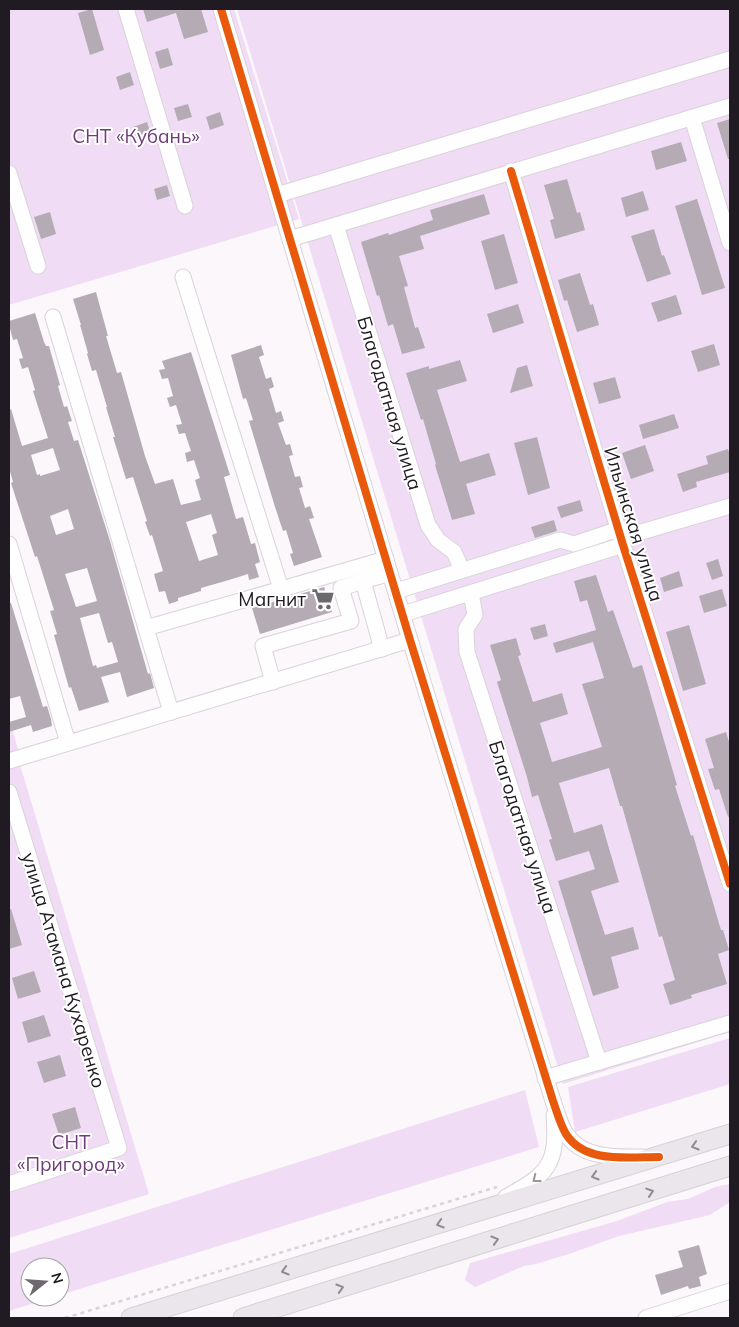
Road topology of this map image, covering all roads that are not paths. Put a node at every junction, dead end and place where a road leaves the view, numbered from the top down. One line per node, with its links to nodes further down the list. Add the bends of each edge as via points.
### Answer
1 (126, 9): 9 (street)
2 (221, 9): 8 (street)
3 (730, 59): 8 (street)
4 (730, 106): 5 (street)
5 (692, 118): 6 (street); 12 (street)
6 (511, 172): 10 (street); 17 (street, Ильинская улица)
7 (9, 173): 13 (street)
8 (277, 195): 11 (street)
9 (185, 206)
10 (336, 225): 11 (street); 20 (street, Благодатная улица, via 428,525 438,540 454,552)
11 (290, 239): 19 (street)
12 (730, 243)
13 (38, 266)
14 (183, 277): 22 (street)
15 (53, 317): 26 (street)
16 (730, 506): 17 (street)
17 (621, 538): 20 (street, via 574,544 560,540); 24 (street); 34 (street, Ильинская улица)
18 (9, 544): 31 (street)
19 (388, 566): 21 (street); 22 (street); 23 (street)
20 (462, 570): 23 (street)
21 (362, 581): 28 (street); 29 (street, via 341,588 351,621 263,646)
22 (281, 589): 26 (street)
23 (396, 591): 25 (street)
24 (471, 593): 25 (street); 36 (street, Благодатная улица, via 475,615 466,629 467,652)
25 (403, 614): 27 (street)
26 (146, 628): 30 (street)
27 (410, 640): 28 (street); 37 (street)
28 (382, 649): 29 (street)
29 (273, 682): 30 (street)
30 (171, 712): 31 (street)
31 (68, 743): 32 (street)
32 (9, 761)
33 (9, 792): 42 (street, улица Атамана Кухаренко, via 119,1148)
34 (730, 884)
35 (730, 1023): 36 (street)
36 (599, 1062): 37 (street)
37 (545, 1078): 38 (street)
38 (553, 1102): 40 (street, via 566,1133 584,1151 621,1157); 43 (street, one-way to 43, via 556,1135 549,1164 539,1177)
39 (730, 1134): 40 (main road, one-way to 40)
40 (659, 1157): 43 (main road, one-way to 43)
41 (730, 1166): 46 (main road, one-way to 41)
42 (9, 1184)
43 (482, 1211): 45 (main road, one-way to 45)
44 (730, 1291): 47 (street)
45 (131, 1318)
46 (243, 1318)
47 (646, 1318)

